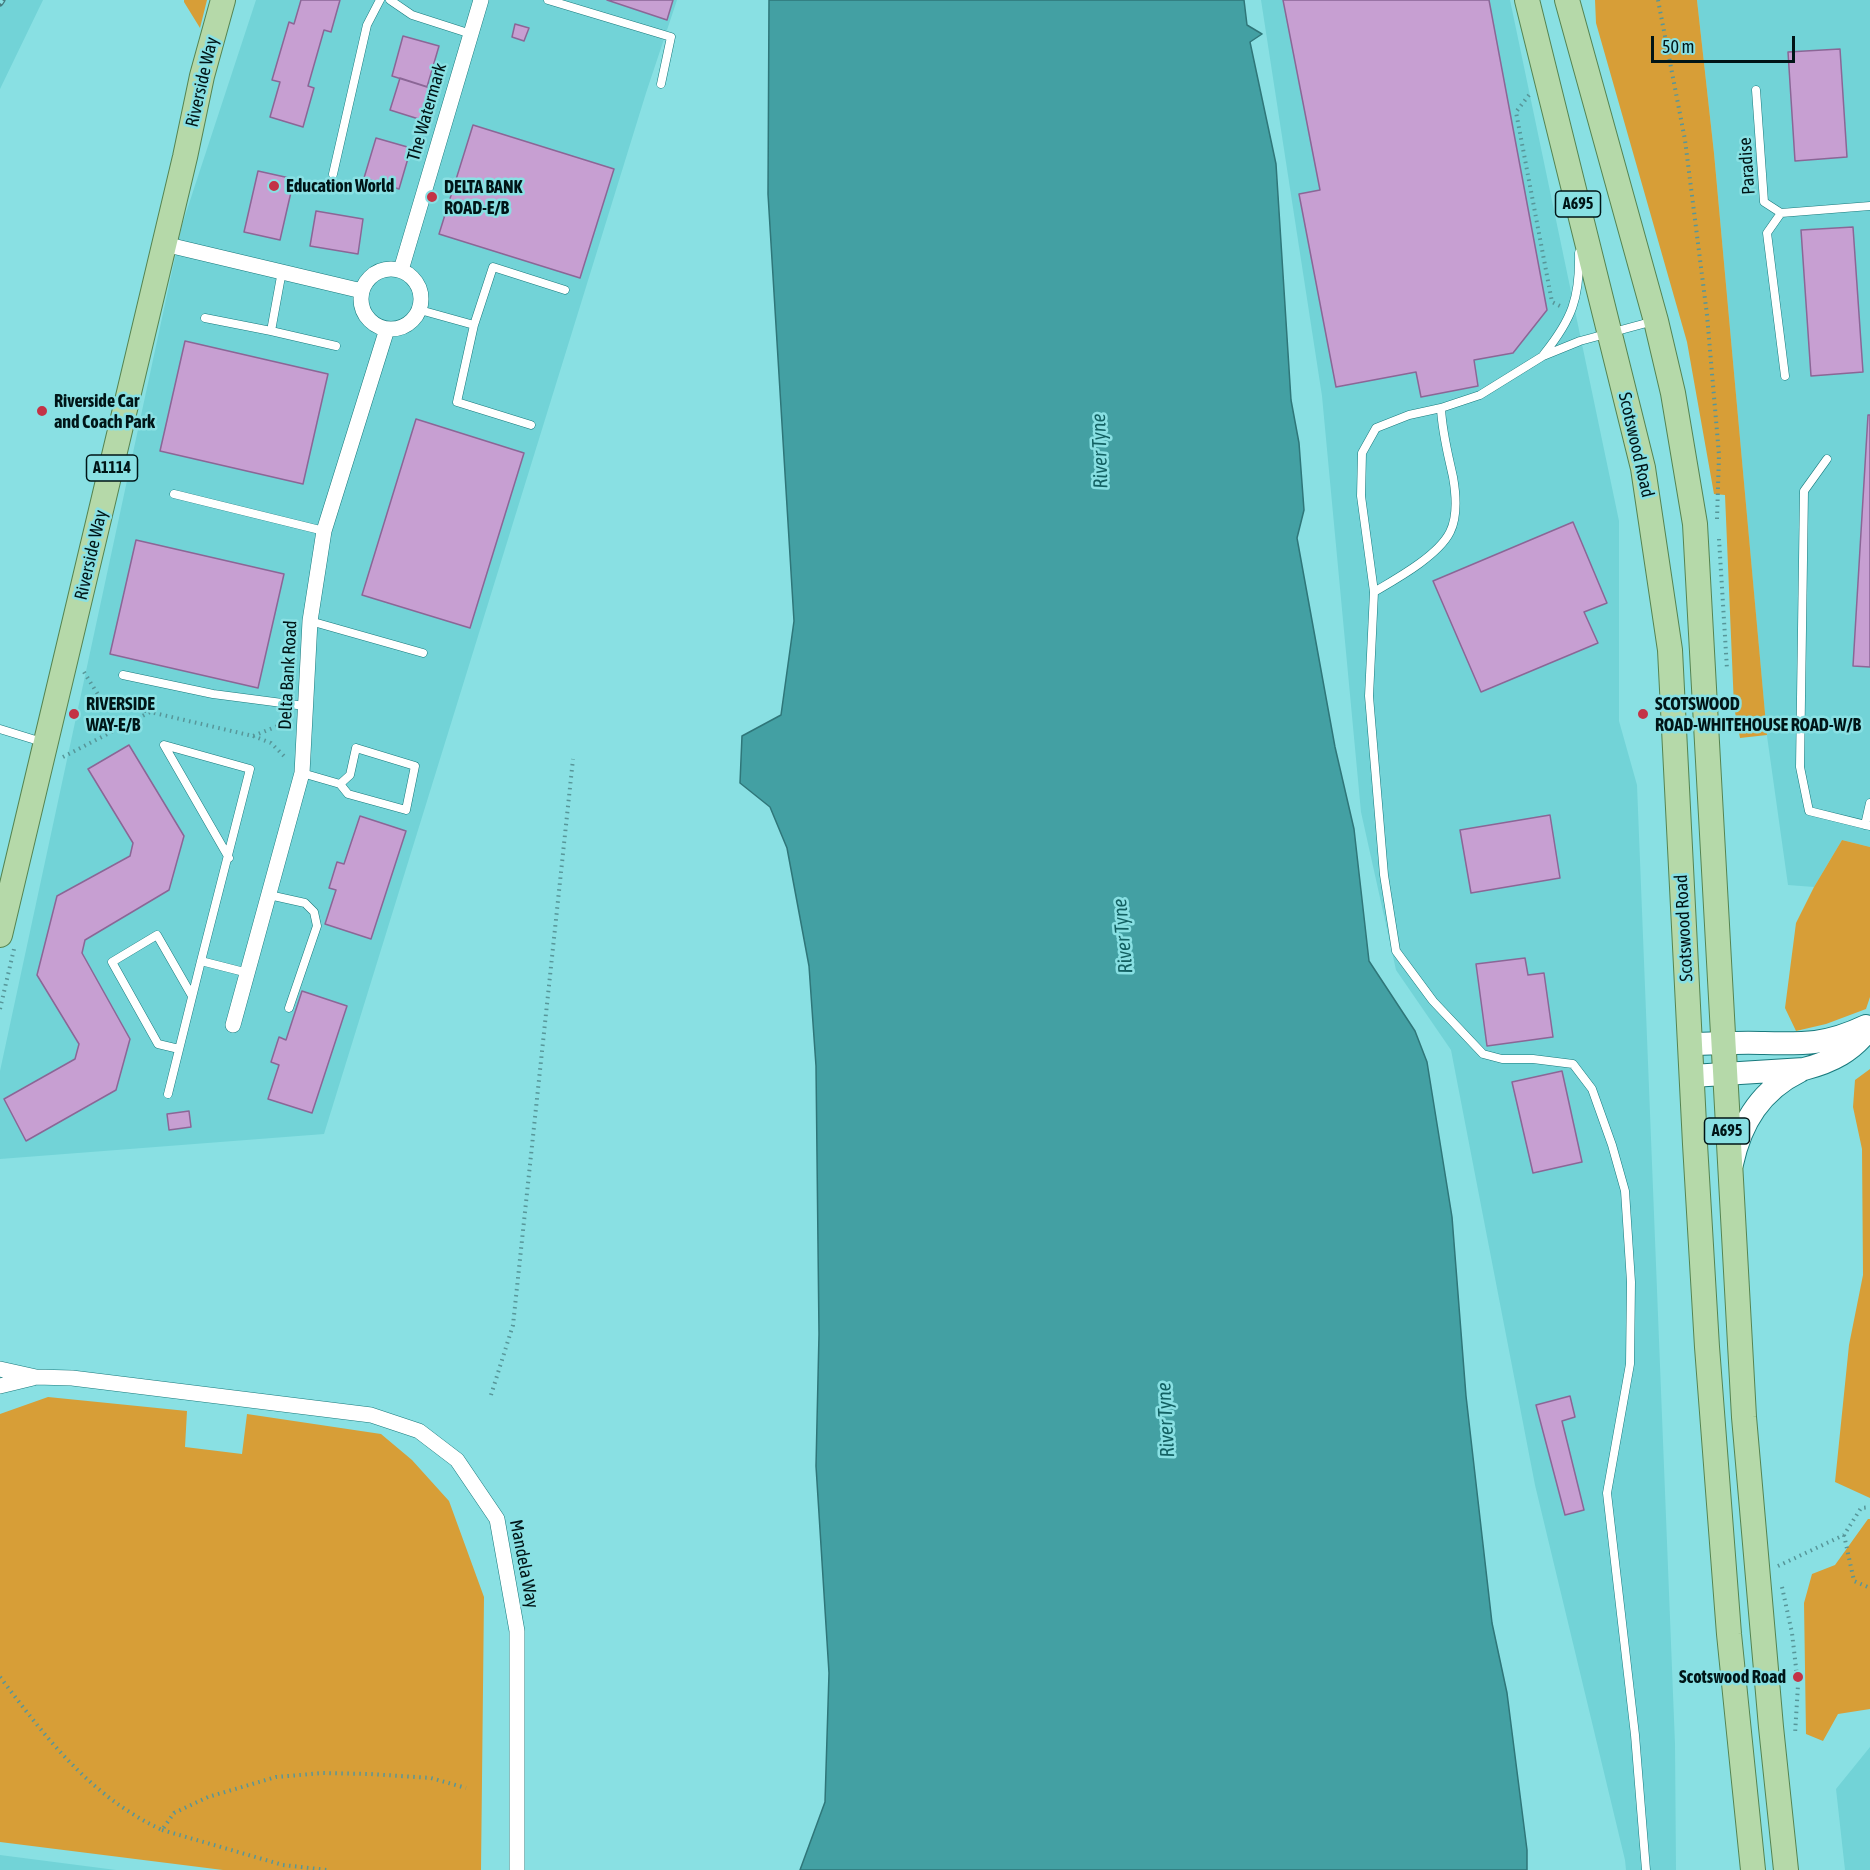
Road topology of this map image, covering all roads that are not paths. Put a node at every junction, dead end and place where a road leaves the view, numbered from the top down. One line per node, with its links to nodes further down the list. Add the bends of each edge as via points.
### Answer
1 (223, 0): 15 (main road, Riverside Way / A1114)
2 (380, 0): 11 (lane, via 367,25)
3 (390, 0): 8 (lane, via 412,15)
4 (481, 0): 8 (street, The Watermark)
5 (548, 0): 9 (lane, via 671,37)
6 (1527, 0): 12 (main road, Scotswood Road / A695)
7 (1567, 0): 22 (main road, Scotswood Road / A695)
8 (471, 34): 16 (street, The Watermark)
9 (661, 84)
10 (1756, 90): 14 (lane, Paradise, via 1764,202)
11 (333, 174)
12 (1577, 200): 26 (main road, Scotswood Road / A695); 28 (lane, via 1579,284 1561,334)
13 (1870, 206): 14 (lane)
14 (1781, 213): 29 (lane, via 1767,233)
15 (164, 244): 17 (street); 41 (main road, Riverside Way / A1114, via 69,649)
16 (401, 270): 19 (street, via 382,270 366,282); 20 (street, via 410,274 421,291)
17 (282, 271): 19 (street); 25 (lane)
18 (565, 290): 23 (lane, via 493,267)
19 (362, 291): 24 (street, via 363,311 377,326)
20 (420, 310): 23 (lane); 24 (street, via 406,325)
21 (205, 318): 25 (lane)
22 (1656, 321): 26 (lane); 55 (main road, Scotswood Road / A695, via 1673,393 1695,524)
23 (474, 325): 31 (lane, via 457,402)
24 (387, 329): 34 (street, Delta Bank Road)
25 (271, 331): 27 (lane)
26 (1609, 332): 28 (lane); 56 (main road, Scotswood Road / A695, via 1643,468 1671,650)
27 (336, 346)
28 (1543, 356): 30 (lane, via 1480,394)
29 (1785, 376)
30 (1441, 408): 35 (lane, via 1456,508 1450,532 1412,570); 35 (lane, via 1376,428 1362,453 1361,496)
31 (531, 425)
32 (1827, 459): 45 (lane, via 1804,491 1800,767 1809,811)
33 (174, 494): 34 (lane)
34 (324, 531): 36 (street, Delta Bank Road)
35 (1374, 592): 67 (lane, via 1369,696 1384,875 1396,951 1433,1000 1483,1054 1573,1064 1592,1089 1625,1191 1631,1282 1630,1364 1607,1493)
36 (310, 621): 37 (lane); 39 (street, Delta Bank Road)
37 (423, 653)
38 (123, 675): 39 (lane)
39 (305, 710): 42 (street, Delta Bank Road)
40 (0, 729): 41 (lane)
41 (53, 751): 48 (main road, Riverside Way / A1114)
42 (302, 773): 43 (lane); 47 (street, Delta Bank Road)
43 (340, 784): 43 (lane, via 350,775 356,748 415,766 406,810 348,794)
44 (1870, 803): 45 (lane)
45 (1868, 825)
46 (229, 858): 46 (lane, via 250,770 164,745 211,827); 49 (lane)
47 (269, 895): 50 (street, Delta Bank Road); 52 (lane, via 305,903 314,912 317,926)
48 (8, 938)
49 (201, 961): 50 (lane); 51 (lane)
50 (248, 973): 53 (street, Delta Bank Road)
51 (192, 996): 57 (lane); 57 (lane, via 157,935 112,962 158,1044)
52 (289, 1008)
53 (233, 1025)
54 (1870, 1025): 55 (main road, via 1811,1043); 58 (main road, via 1845,1053)
55 (1724, 1043): 56 (main road); 59 (main road, Scotswood Road / A695)
56 (1691, 1044): 60 (main road, Scotswood Road / A695)
57 (179, 1049): 61 (lane)
58 (1804, 1069): 59 (main road); 62 (main road, via 1783,1079 1745,1123)
59 (1726, 1075): 60 (main road); 62 (main road, Scotswood Road / A695)
60 (1692, 1077): 68 (main road, Scotswood Road / A695, via 1718,1504)
61 (168, 1094)
62 (1730, 1176): 69 (main road, Scotswood Road / A695, via 1754,1534)
63 (0, 1369): 64 (street, Mandela Way)
64 (36, 1377): 65 (street, Mandela Way); 66 (street, Mandela Way, via 72,1378 371,1415 419,1431 457,1460 498,1519 518,1631)
65 (0, 1386)
66 (517, 1870)
67 (1646, 1870)
68 (1753, 1870)
69 (1786, 1870)

